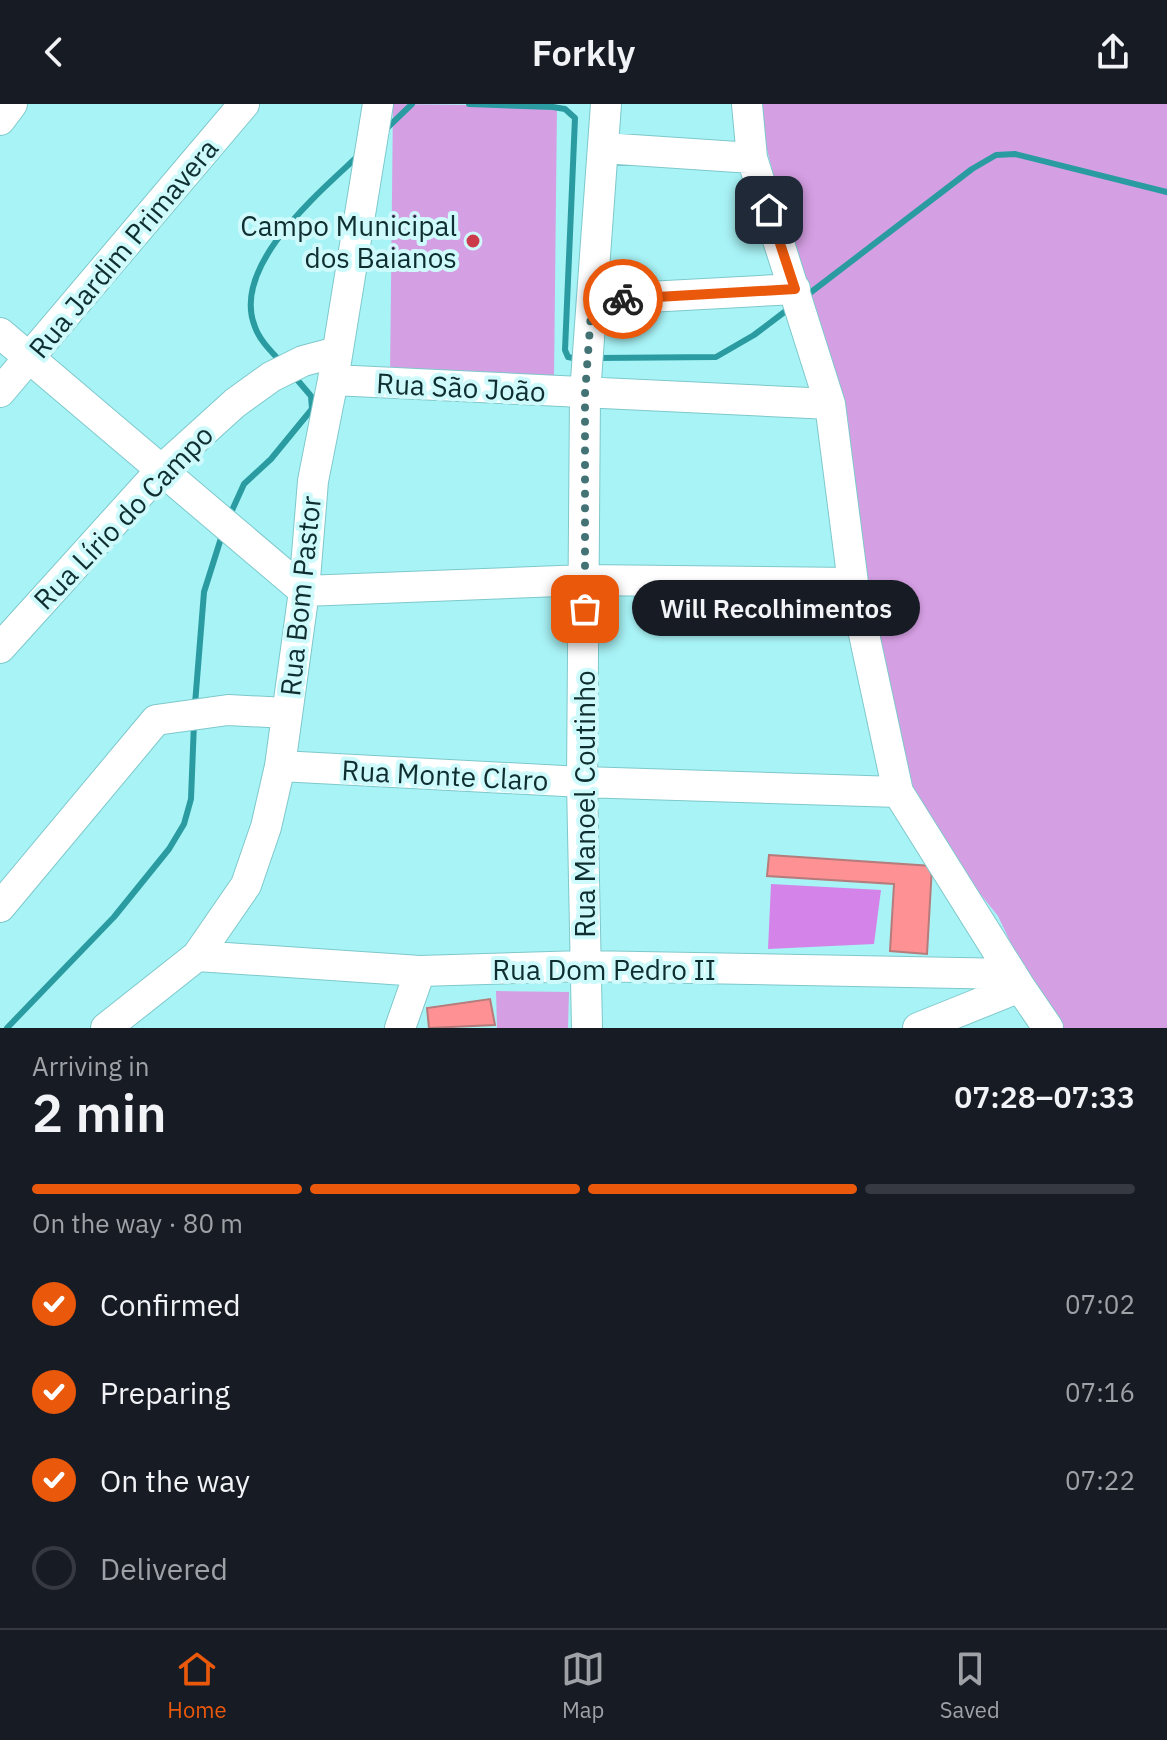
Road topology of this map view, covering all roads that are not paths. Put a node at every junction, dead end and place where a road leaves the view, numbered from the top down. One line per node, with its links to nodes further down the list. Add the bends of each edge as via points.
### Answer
1 (12, 104): 6 (street)
2 (244, 104): 12 (street, Rua Jardim Primavera)
3 (378, 104): 13 (street, Rua Bom Pastor)
4 (606, 104): 7 (street, Rua Manoel Coutinho)
5 (747, 104): 8 (street)
6 (0, 120)
7 (603, 148): 8 (street); 10 (street, Rua Manoel Coutinho)
8 (752, 158): 9 (street)
9 (795, 289): 10 (street); 16 (street)
10 (592, 300): 15 (street, Rua Manoel Coutinho)
11 (0, 333): 12 (street)
12 (30, 357): 14 (street, Rua Jardim Primavera); 17 (street)
13 (335, 366): 15 (street, Rua São João); 17 (street, Rua Lírio do Campo, via 303,361 271,377); 20 (street, Rua Bom Pastor, via 313,481)
14 (0, 392)
15 (585, 394): 16 (street, Rua São João); 18 (street, Rua Manoel Coutinho)
16 (830, 404): 19 (street)
17 (161, 470): 20 (street); 21 (street, Rua Lírio do Campo)
18 (585, 580): 19 (street); 20 (street); 24 (street, Rua Manoel Coutinho)
19 (853, 583): 25 (street)
20 (304, 591): 22 (street, Rua Bom Pastor)
21 (0, 648)
22 (287, 713): 23 (street, Rua Bom Pastor); 26 (street, via 228,710 156,720)
23 (280, 766): 24 (street, Rua Monte Claro); 27 (street, Rua Bom Pastor, via 246,885)
24 (582, 782): 25 (street, Rua Monte Claro); 28 (street, Rua Manoel Coutinho)
25 (898, 792): 30 (street)
26 (0, 907)
27 (197, 956): 29 (street, Rua Dom Pedro II); 31 (street, Rua Bom Pastor)
28 (584, 966): 29 (street, Rua Dom Pedro II); 30 (street, Rua Dom Pedro II); 33 (street, Rua Manoel Coutinho)
29 (420, 971): 32 (street)
30 (1016, 980): 34 (street); 35 (street)
31 (106, 1028)
32 (400, 1028)
33 (587, 1028)
34 (918, 1028)
35 (1048, 1028)

